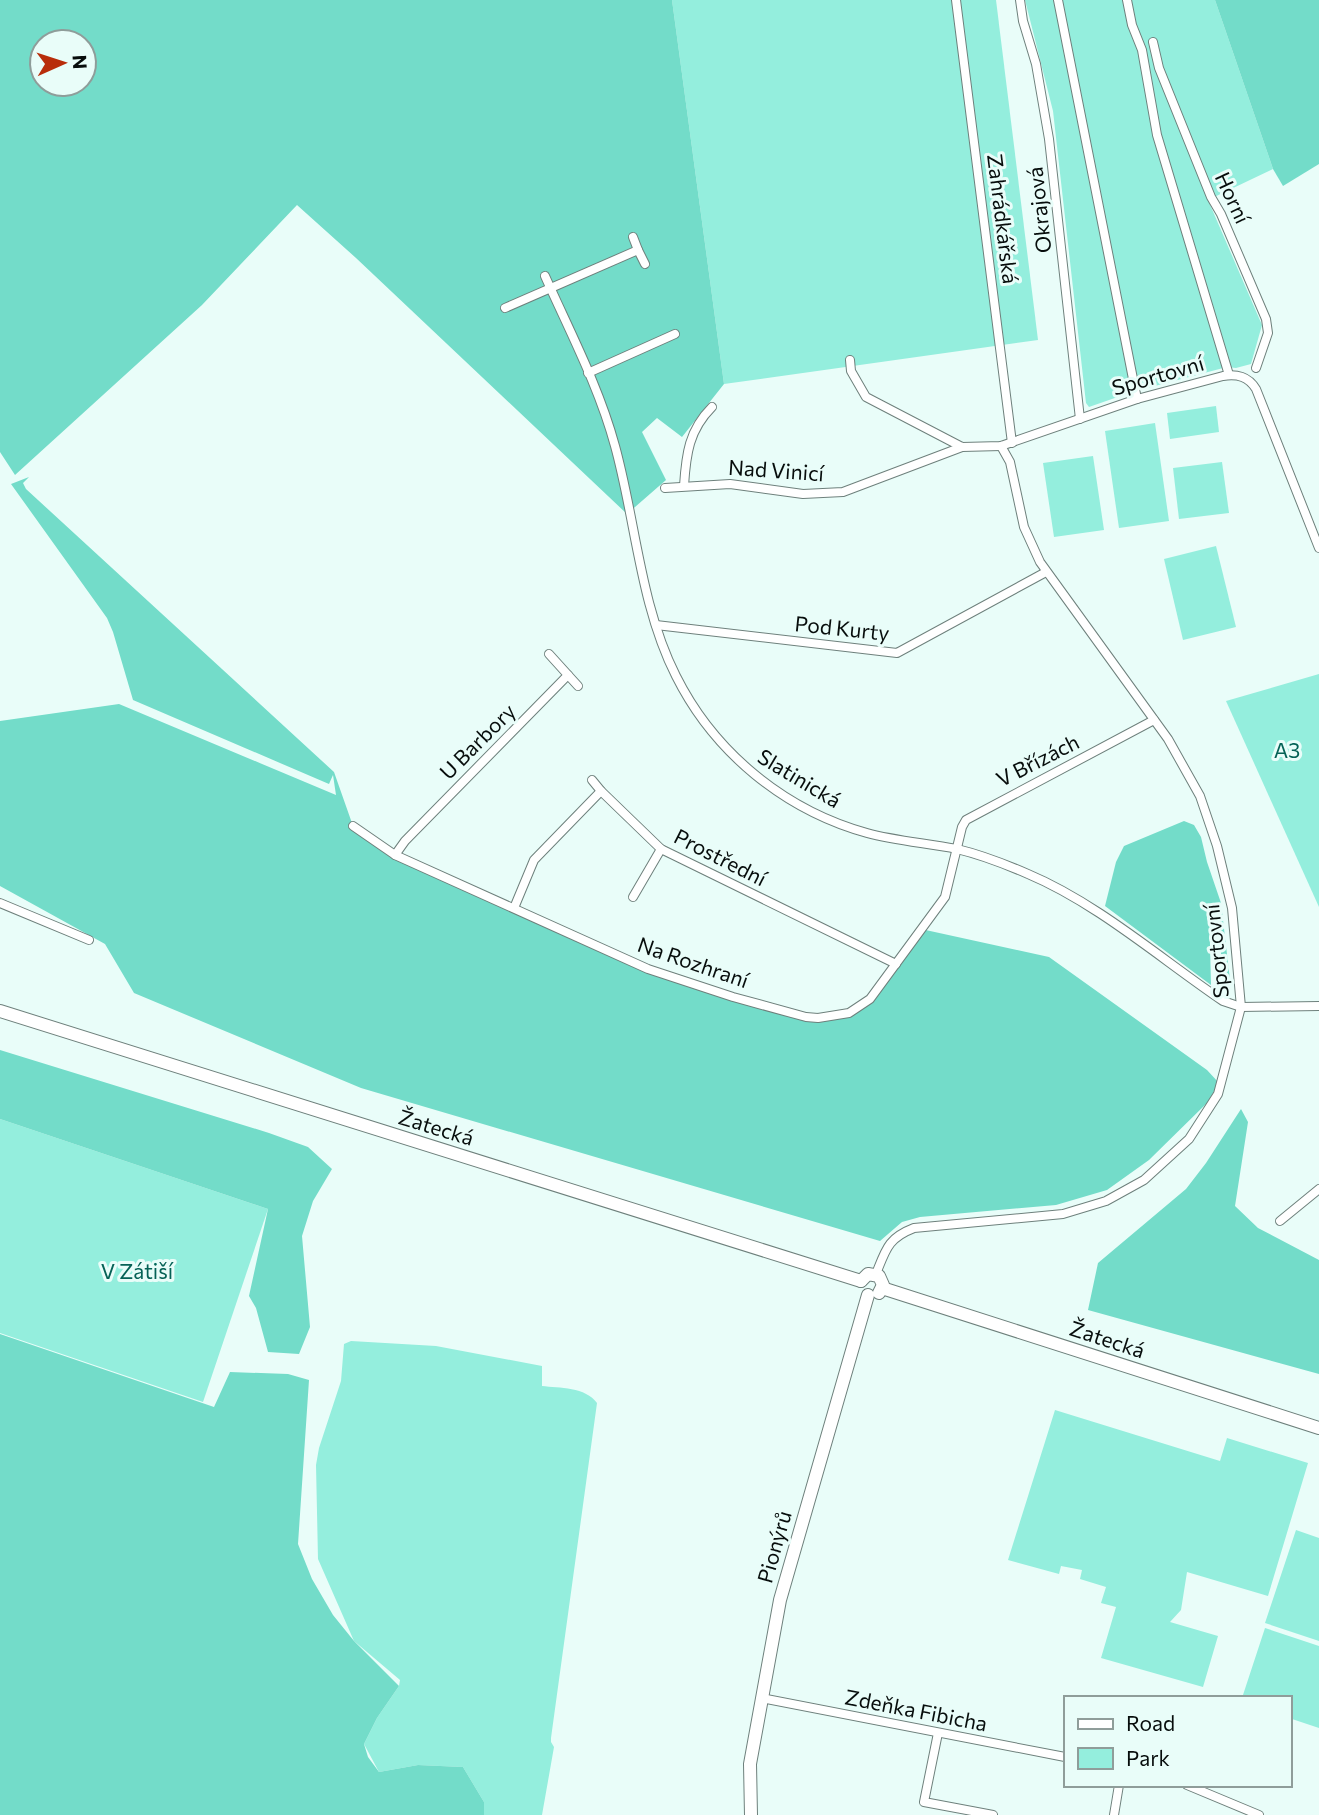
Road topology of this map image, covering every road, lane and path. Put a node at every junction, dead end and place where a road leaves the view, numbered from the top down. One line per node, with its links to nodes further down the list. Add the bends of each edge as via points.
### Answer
1 (956, 0): 20 (street, Zahrádkářská)
2 (1020, 0): 19 (street, Okrajová, via 1049,139)
3 (1059, 0): 17 (street)
4 (1127, 0): 16 (street, via 1142,50 1157,135)
5 (1153, 42): 14 (street, Horní, via 1206,184 1266,319 1268,333)
6 (633, 237): 7 (street)
7 (638, 250): 8 (street); 10 (street)
8 (645, 264)
9 (545, 276): 10 (street, Slatinická)
10 (550, 288): 11 (street); 15 (street, Slatinická)
11 (505, 308)
12 (675, 334): 15 (street)
13 (850, 360): 22 (street, Sportovní, via 866,397)
14 (1256, 368)
15 (588, 373): 27 (street, Slatinická, via 615,446)
16 (1229, 375): 17 (street, Sportovní); 25 (street, Sportovní, via 1247,379 1256,389)
17 (1137, 399): 19 (street, Sportovní)
18 (712, 407): 23 (street, via 692,432)
19 (1080, 419): 20 (street, Sportovní)
20 (1012, 443): 21 (street, Sportovní)
21 (1001, 446): 22 (street, Sportovní); 26 (street, Sportovní, via 1010,462 1024,527)
22 (962, 447): 23 (street, Nad Vinicí, via 843,492 803,494 730,484)
23 (684, 486): 24 (street, Nad Vinicí)
24 (665, 488)
25 (1319, 548)
26 (1046, 572): 27 (street, Pod Kurty, via 897,653); 31 (street, Sportovní)
27 (656, 625): 36 (street, Slatinická, via 676,676 701,716 742,765 768,785 828,819 866,832)
28 (549, 653): 29 (street)
29 (568, 675): 30 (street); 37 (street, U Barbory)
30 (578, 686)
31 (1154, 720): 36 (street, V Břízách, via 974,814 962,827); 44 (street, Sportovní, via 1200,796 1217,846 1232,908)
32 (592, 780): 33 (street, Prostřední)
33 (601, 791): 35 (street, Prostřední); 40 (street, via 534,860)
34 (353, 826): 37 (street, Na Rozhraní)
35 (661, 849): 38 (street); 42 (street, Prostřední)
36 (957, 849): 42 (street, Na Rozhraní, via 945,897); 44 (street, Slatinická, via 1053,885 1223,1001)
37 (395, 855): 40 (street, Na Rozhraní)
38 (634, 897)
39 (0, 903): 41 (street)
40 (514, 908): 42 (street, Na Rozhraní, via 648,969 806,1017 849,1013 870,999)
41 (89, 940)
42 (896, 964)
43 (1319, 1006): 44 (street)
44 (1241, 1007): 48 (street, Sportovní, via 1218,1094 1189,1139 1144,1180 1106,1202 1063,1214 914,1227 889,1242)
45 (0, 1011): 49 (street, Žatecká)
46 (1319, 1189): 47 (street)
47 (1280, 1221)
48 (876, 1274): 49 (street); 50 (street)
49 (861, 1281): 51 (street)
50 (883, 1288): 51 (street); 52 (street, Žatecká)
51 (869, 1295): 53 (street, Pionýrů, via 780,1600)
52 (1319, 1428)
53 (761, 1698): 54 (street, Zdeňka Fibicha); 58 (street, Pionýrů, via 750,1764)
54 (938, 1733): 55 (street, Zdeňka Fibicha); 59 (street, via 924,1802)
55 (1064, 1757)
56 (1119, 1787): 60 (street)
57 (1192, 1787): 61 (street)
58 (751, 1815)
59 (993, 1815)
60 (1114, 1815)
61 (1259, 1815)

